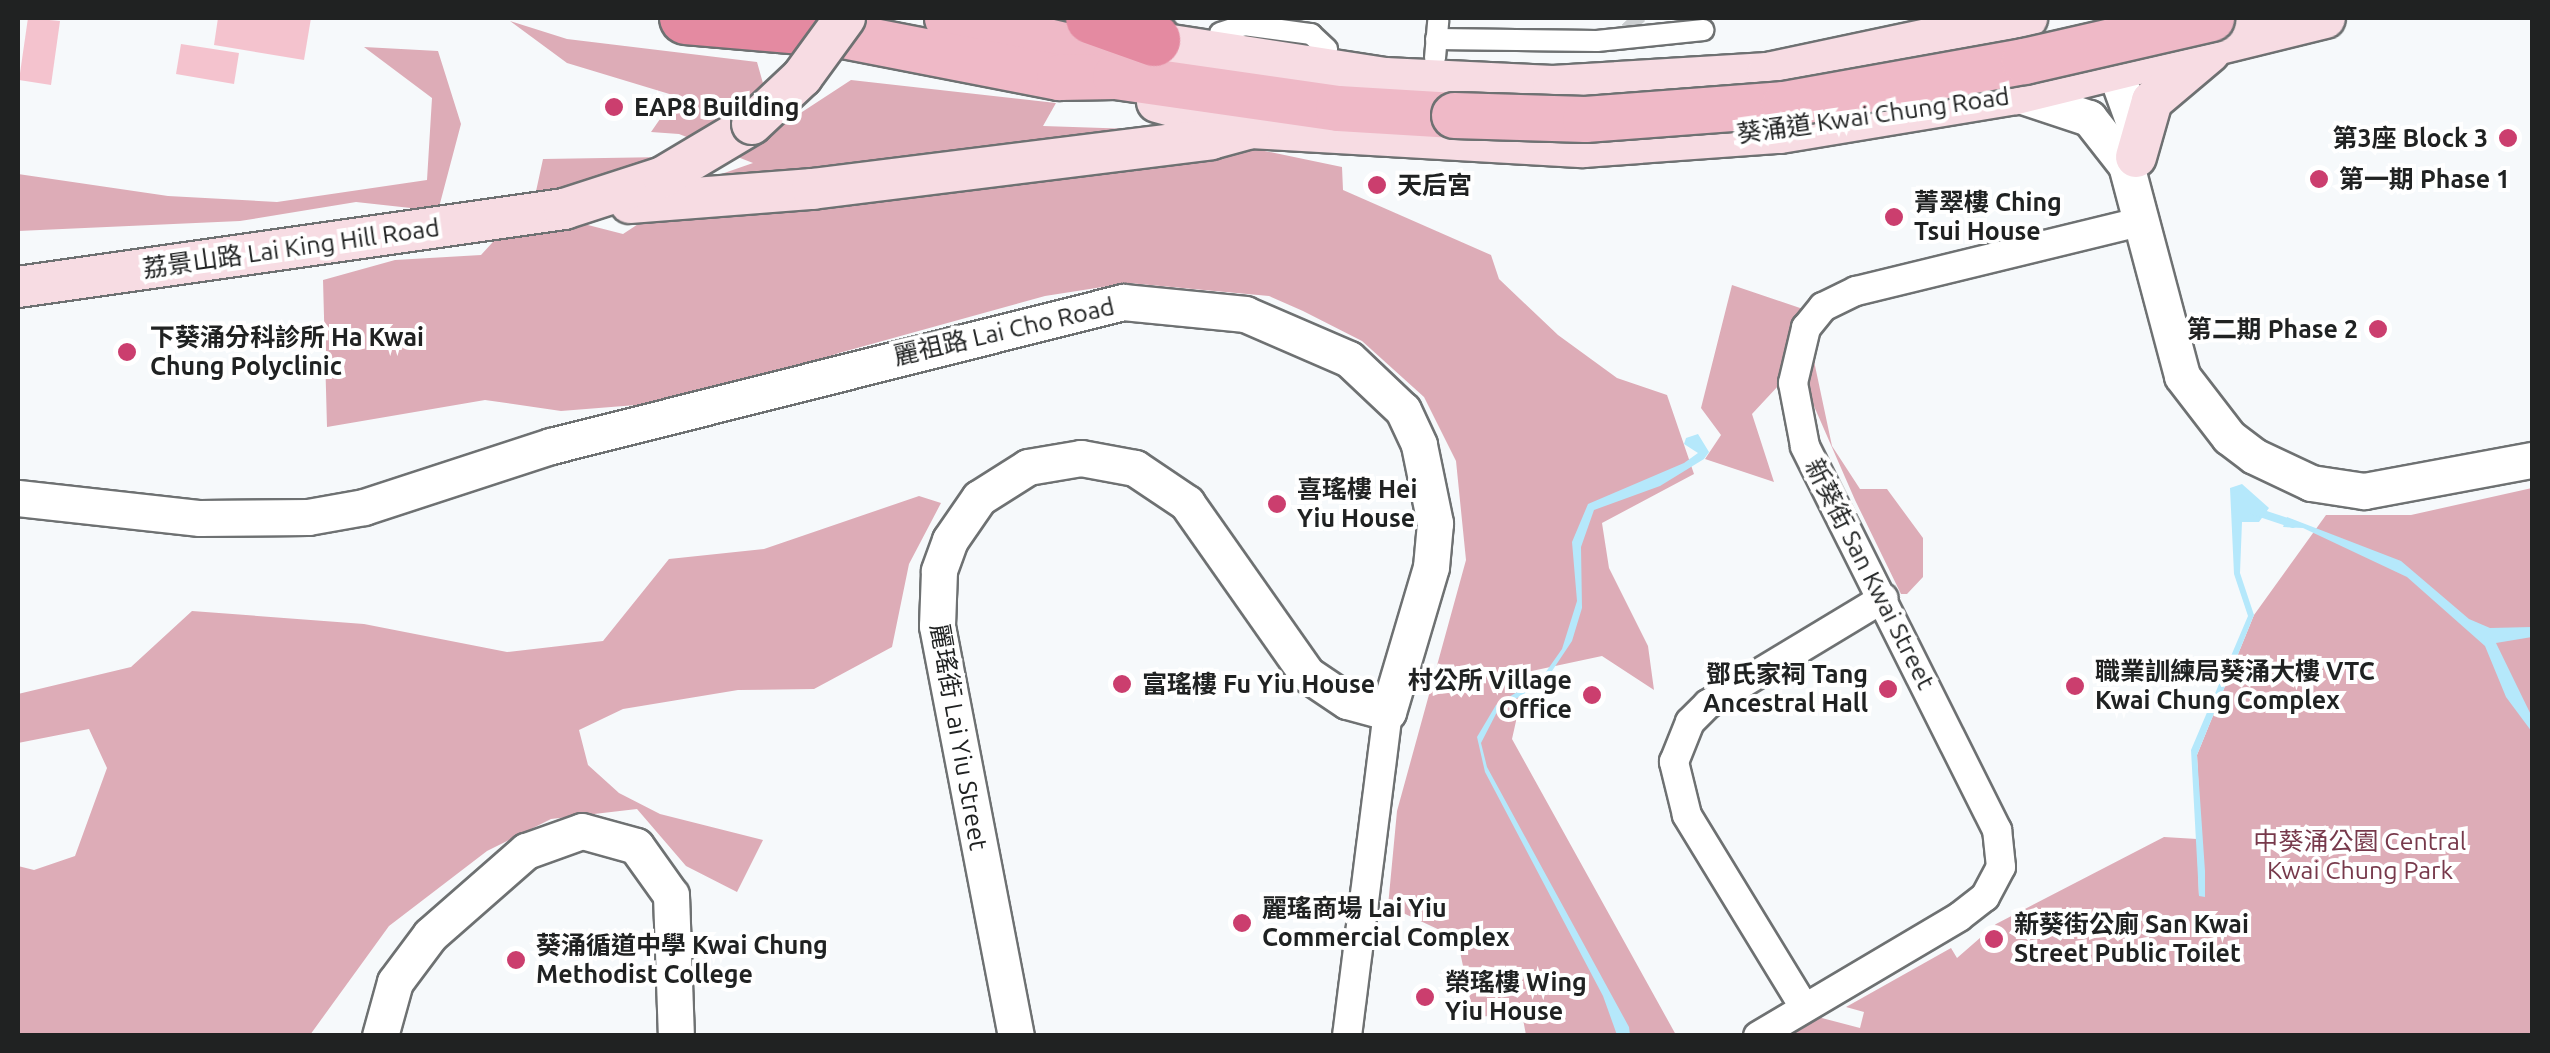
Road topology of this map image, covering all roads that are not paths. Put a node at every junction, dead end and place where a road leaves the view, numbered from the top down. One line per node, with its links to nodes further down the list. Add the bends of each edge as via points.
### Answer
1 (686, 18): 9 (highway)
2 (947, 18): 12 (main road, 葵涌道 Kwai Chung Road)
3 (1092, 18): 16 (highway)
4 (2008, 18): 14 (main road)
5 (2027, 18): 14 (main road, 葵涌道 Kwai Chung Road)
6 (2092, 18): 18 (main road)
7 (2131, 18): 21 (main road, 葵涌道 Kwai Chung Road, via 1782,88 1656,101)
8 (2326, 18): 10 (main road, 葵涌道 Kwai Chung Road)
9 (804, 21): 19 (main road, 葵涌道 Kwai Chung Road); 24 (main road, bridge, via 802,77 752,124 663,177)
10 (2218, 29): 18 (main road, 葵涌道 Kwai Chung Road); 21 (main road, 葵涌道 Kwai Chung Road, bridge, via 1784,104 1585,120); 23 (main road, via 2152,102)
11 (1703, 30): 15 (street)
12 (1017, 31): 16 (main road, 葵涌道 Kwai Chung Road); 21 (main road, 葵涌道 Kwai Chung Road, via 1117,58)
13 (1220, 34): 17 (street, via 1244,25 1311,34)
14 (1962, 35): 16 (main road, 葵涌道 Kwai Chung Road, via 1768,72 1552,86 1386,78)
15 (1436, 39)
16 (1154, 40)
17 (1326, 49)
18 (2114, 68): 20 (main road, 葵涌道 Kwai Chung Road); 23 (street, via 2136,126)
19 (1060, 77): 21 (main road, 葵涌道 Kwai Chung Road, via 1115,76 1338,108); 22 (main road, 葵涌道 Kwai Chung Road, via 1116,95 1206,110)
20 (2016, 94): 22 (main road, 葵涌道 Kwai Chung Road, via 1780,133 1584,147); 25 (street, via 2089,118 2126,164)
21 (1455, 108)
22 (1251, 128): 24 (main road, via 1212,140 812,189)
23 (2136, 157): 25 (street)
24 (564, 208): 26 (main road, 荔景山路 Lai King Hill Road)
25 (2143, 221): 27 (street, via 2182,376 2230,437 2264,462 2311,483 2364,492); 29 (street, 新葵街 San Kwai Street, via 1856,291 1823,306 1806,328 1796,356 1795,412 1805,446)
26 (18, 287)
27 (2532, 460)
28 (18, 498): 30 (street, 麗祖路 Lai Cho Road, via 200,518 308,517 364,507 551,446 1123,302 1246,314 1349,358 1402,410 1429,482 1431,567)
29 (1884, 598): 31 (street, 新葵街 San Kwai Street, via 1996,830 2002,866 1986,897 1959,917); 31 (street, via 1708,704 1690,722 1674,762 1687,815)
30 (1384, 728): 34 (street, 麗瑤街 Lai Yiu Street, via 1306,674 1200,517 1150,474 1100,459 1062,459 1009,476 980,498 950,540 936,608); 35 (street, 麗祖路 Lai Cho Road)
31 (1804, 1008): 36 (street, 新葵街 San Kwai Street)
32 (380, 1036): 33 (street, via 395,982 430,936 526,851 582,831 636,846 671,895)
33 (676, 1036)
34 (1016, 1036)
35 (1346, 1036)
36 (1758, 1036)

